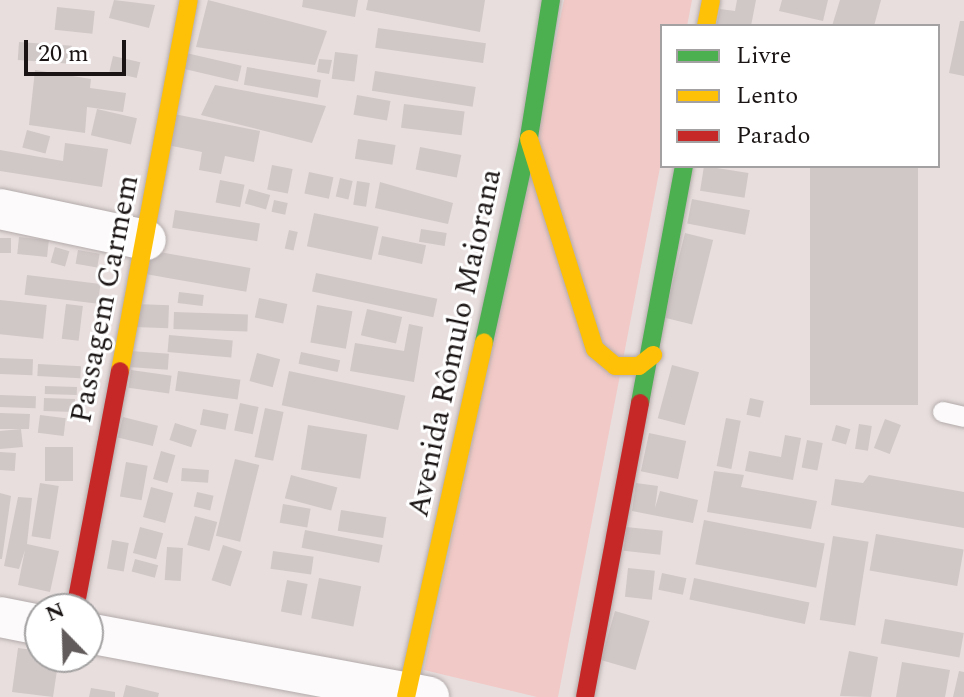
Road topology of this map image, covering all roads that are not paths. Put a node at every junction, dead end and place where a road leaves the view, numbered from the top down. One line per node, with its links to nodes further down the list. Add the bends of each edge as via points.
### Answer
1 (189, 0): 8 (street, Passagem Carmem)
2 (551, 0): 5 (street, Avenida Rômulo Maiorana)
3 (711, 0): 4 (street)
4 (706, 24)
5 (529, 137): 9 (street, via 595,349 615,366 639,366); 16 (street, Avenida Rômulo Maiorana)
6 (684, 168): 9 (street)
7 (0, 209): 8 (street)
8 (146, 240): 12 (street, Passagem Carmem)
9 (653, 355): 17 (street)
10 (943, 412): 11 (lane)
11 (964, 417)
12 (78, 593)
13 (0, 617): 14 (street)
14 (24, 622)
15 (104, 636): 16 (street)
16 (414, 695)
17 (585, 697)

